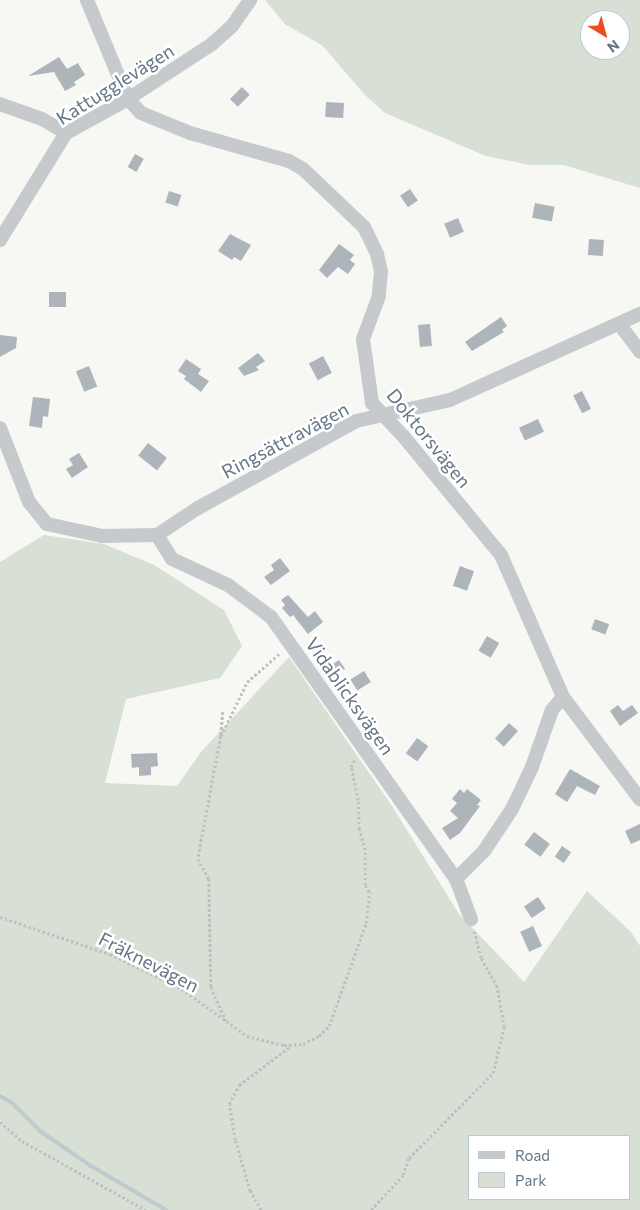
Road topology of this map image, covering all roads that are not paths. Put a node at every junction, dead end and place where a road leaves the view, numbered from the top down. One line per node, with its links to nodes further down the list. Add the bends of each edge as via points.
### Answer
1 (88, 0): 3 (street, Doktorsvägen)
2 (250, 0): 3 (street, Kattugglevägen, via 232,26 212,44)
3 (128, 100): 5 (street, Kattugglevägen); 10 (street, Doktorsvägen, via 141,113 171,127 289,161 303,169 358,219 372,242 381,271 378,296 363,340 372,403)
4 (0, 104): 5 (street, via 42,119)
5 (66, 133): 6 (street, Kattugglevägen)
6 (0, 240)
7 (640, 314): 8 (street, Ringsättravägen)
8 (620, 325): 9 (street); 10 (street, Ringsättravägen, via 450,400)
9 (640, 352)
10 (381, 416): 12 (street, Ringsättravägen, via 356,421 324,437 198,508); 13 (street, Doktorsvägen, via 404,437 501,555)
11 (0, 428): 12 (street, via 29,502 47,524 102,536)
12 (157, 535): 15 (street, Vidablicksvägen, via 172,559 228,586 259,606 290,644)
13 (562, 697): 14 (street, Doktorsvägen); 15 (street, via 552,710 532,767 512,809 484,851)
14 (640, 799)
15 (456, 879): 16 (street, Vidablicksvägen)
16 (471, 919)

